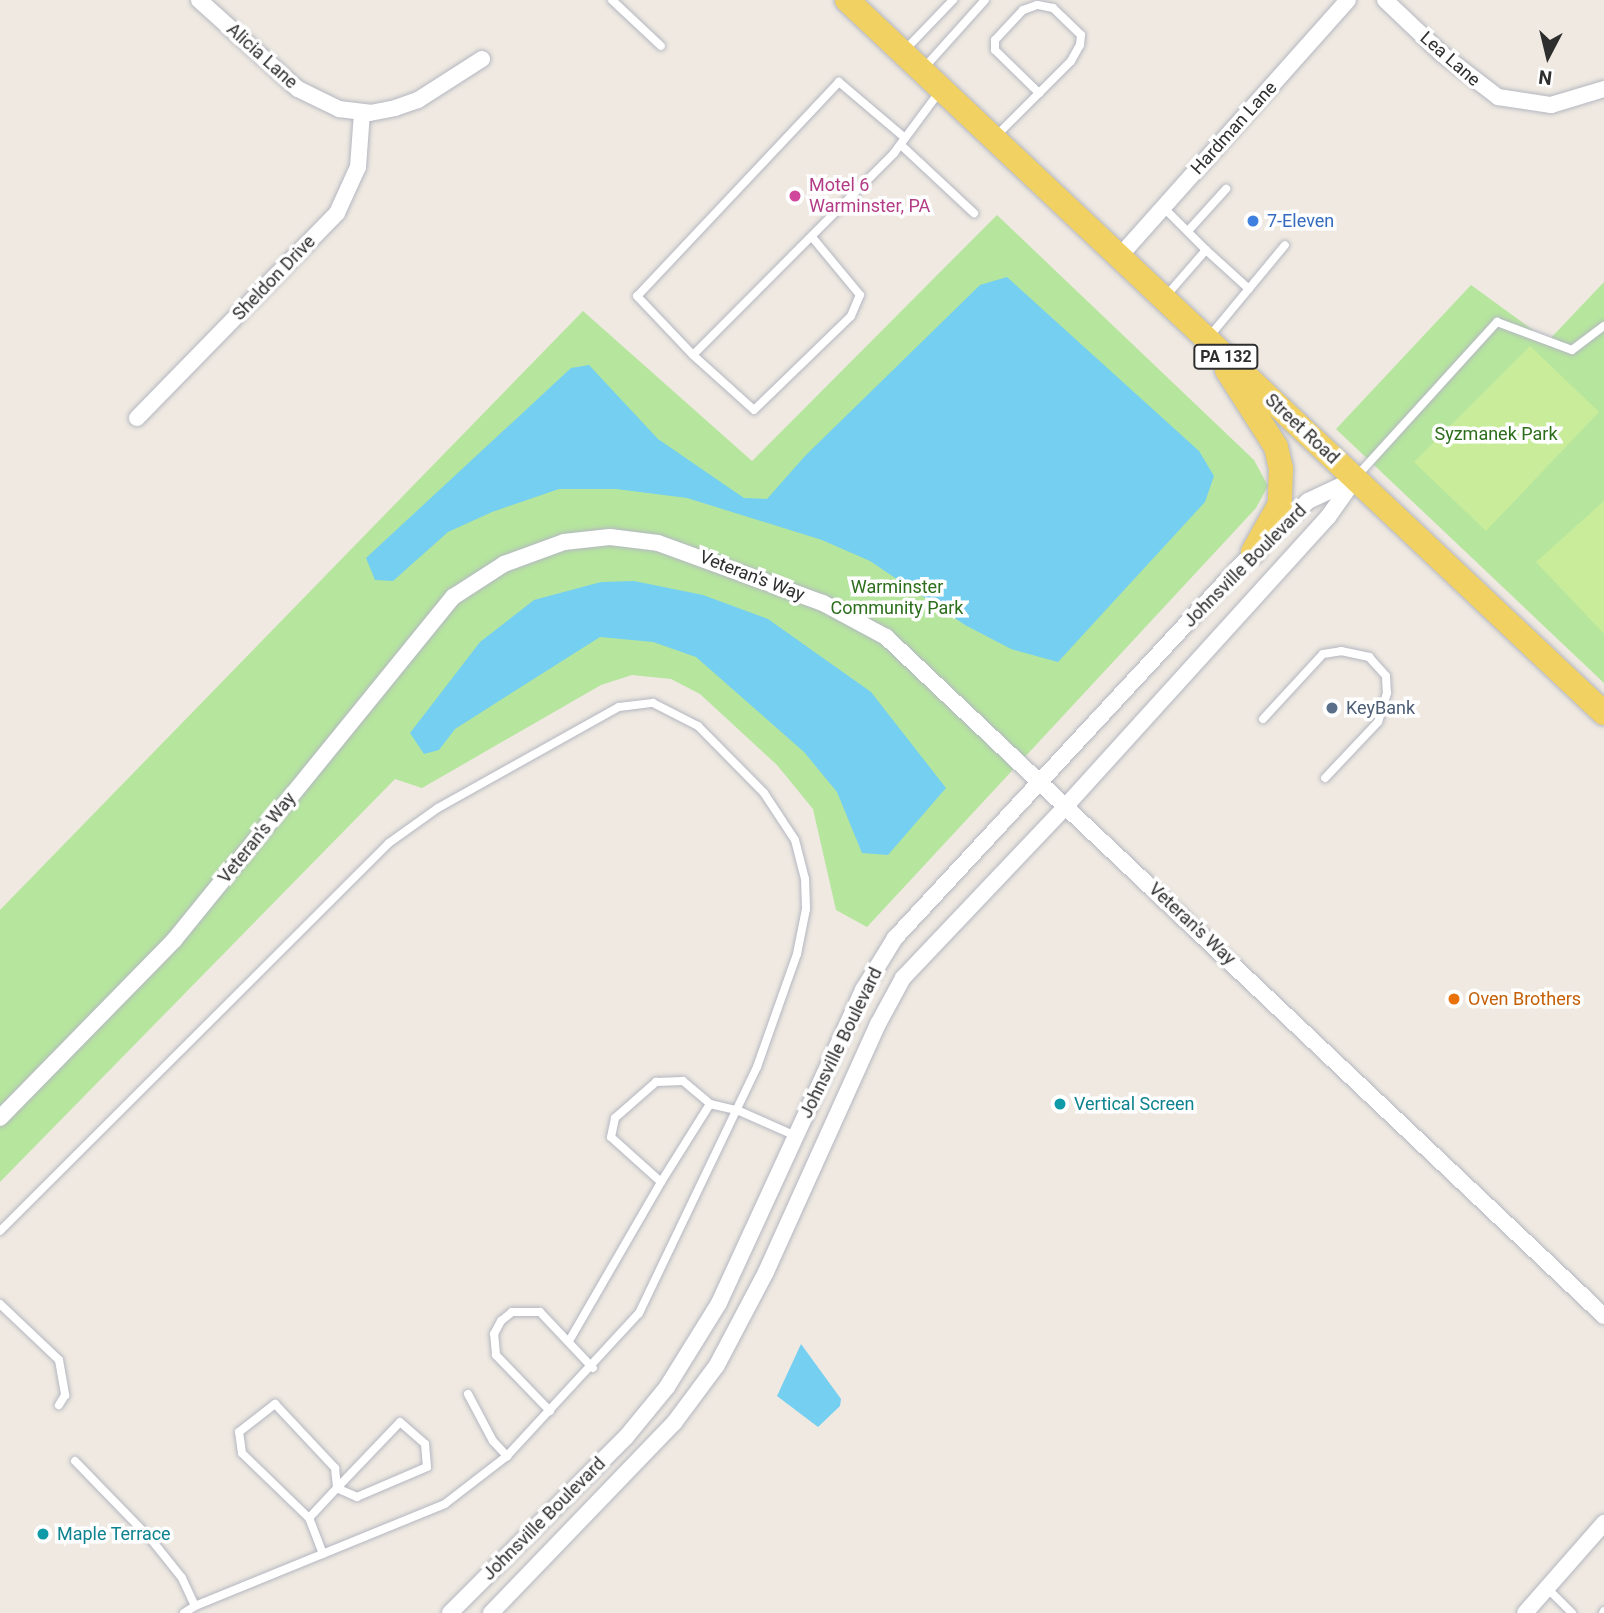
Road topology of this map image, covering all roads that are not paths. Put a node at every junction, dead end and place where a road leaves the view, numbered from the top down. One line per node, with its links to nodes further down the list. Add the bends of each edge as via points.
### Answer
1 (199, 0): 15 (street, Alicia Lane, via 298,89 339,109)
2 (612, 0): 8 (lane)
3 (847, 0): 9 (main road, Street Road / PA 132)
4 (953, 0): 9 (lane)
5 (985, 0): 11 (lane)
6 (1348, 0): 19 (street, Hardman Lane)
7 (1385, 0): 13 (street, Lea Lane, via 1442,54 1498,97 1551,104)
8 (661, 46)
9 (903, 52): 11 (main road, Street Road / PA 132)
10 (482, 60): 15 (street, Alicia Lane, via 418,100)
11 (922, 70): 12 (main road, Street Road / PA 132)
12 (942, 89): 16 (main road, Street Road / PA 132); 17 (lane)
13 (1604, 89)
14 (1040, 93): 14 (lane, via 1071,61 1081,35 1053,8 1037,5 1024,10 995,40 995,50); 16 (lane)
15 (362, 113): 31 (street, Sheldon Drive, via 358,167 337,213)
16 (994, 138): 25 (main road, Street Road / PA 132)
17 (903, 141): 20 (lane); 22 (lane); 30 (lane, via 839,82 637,296)
18 (1226, 189): 21 (lane)
19 (1163, 207): 21 (lane); 25 (street, Hardman Lane)
20 (974, 213)
21 (1188, 231): 24 (lane)
22 (811, 237): 30 (lane); 30 (lane, via 860,295 851,316 754,410)
23 (1285, 245): 26 (lane)
24 (1206, 250): 26 (lane); 27 (lane)
25 (1119, 257): 27 (main road, Street Road / PA 132)
26 (1249, 289): 29 (lane)
27 (1164, 298): 29 (main road, Street Road / PA 132)
28 (1604, 326): 32 (lane, via 1572,350 1497,323)
29 (1208, 339): 32 (main road, Street Road / PA 132); 33 (main road, via 1276,447 1282,468 1280,504)
30 (694, 355)
31 (136, 418)
32 (1355, 479): 33 (street, Johnsville Boulevard, via 1308,501); 34 (main road, Street Road / PA 132); 38 (street, Johnsville Boulevard, via 1328,517)
33 (1253, 552): 37 (street, Johnsville Boulevard)
34 (1604, 713)
35 (1263, 719): 36 (lane, via 1322,654 1341,651 1369,657 1386,676 1387,693 1378,722)
36 (1325, 778)
37 (1040, 784): 38 (street, Veteran's Way); 41 (street, Veteran's Way, via 904,653 839,610 658,543 610,537 535,550 476,580 435,616 175,939); 42 (street, Johnsville Boulevard, via 895,938 863,990)
38 (1065, 807): 46 (street, Veteran's Way); 62 (street, Johnsville Boulevard, via 903,978 753,1301 699,1390 613,1490)
39 (710, 1104): 40 (lane); 43 (lane); 43 (lane, via 683,1081 656,1082 615,1118 611,1138)
40 (737, 1110): 42 (lane); 44 (lane, via 800,945 806,909 801,859 781,815 698,726 671,709 639,703 620,707 586,725 438,808 389,843); 48 (lane, via 639,1313)
41 (0, 1118)
42 (796, 1136): 61 (street, Johnsville Boulevard, via 719,1303 667,1387 626,1437)
43 (661, 1182): 47 (lane)
44 (0, 1231)
45 (0, 1304): 50 (lane, via 59,1360 65,1395)
46 (1604, 1316)
47 (569, 1342): 48 (lane); 51 (lane, via 547,1316 528,1310 512,1312 494,1334 496,1355)
48 (593, 1368): 51 (lane)
49 (468, 1394): 52 (lane, via 493,1441)
50 (59, 1405)
51 (550, 1411): 52 (lane)
52 (507, 1455): 57 (lane, via 425,1516)
53 (75, 1461): 59 (lane, via 150,1538 182,1578)
54 (337, 1488): 54 (lane, via 357,1497 427,1467 425,1444 400,1422); 55 (lane); 55 (lane, via 335,1468 275,1404 239,1432 243,1452)
55 (309, 1518): 57 (lane)
56 (1604, 1523): 58 (street)
57 (323, 1554): 59 (lane)
58 (1548, 1590): 63 (street); 64 (lane)
59 (195, 1606): 60 (lane)
60 (184, 1613)
61 (450, 1613)
62 (491, 1613)
63 (1525, 1613)
64 (1572, 1613)

